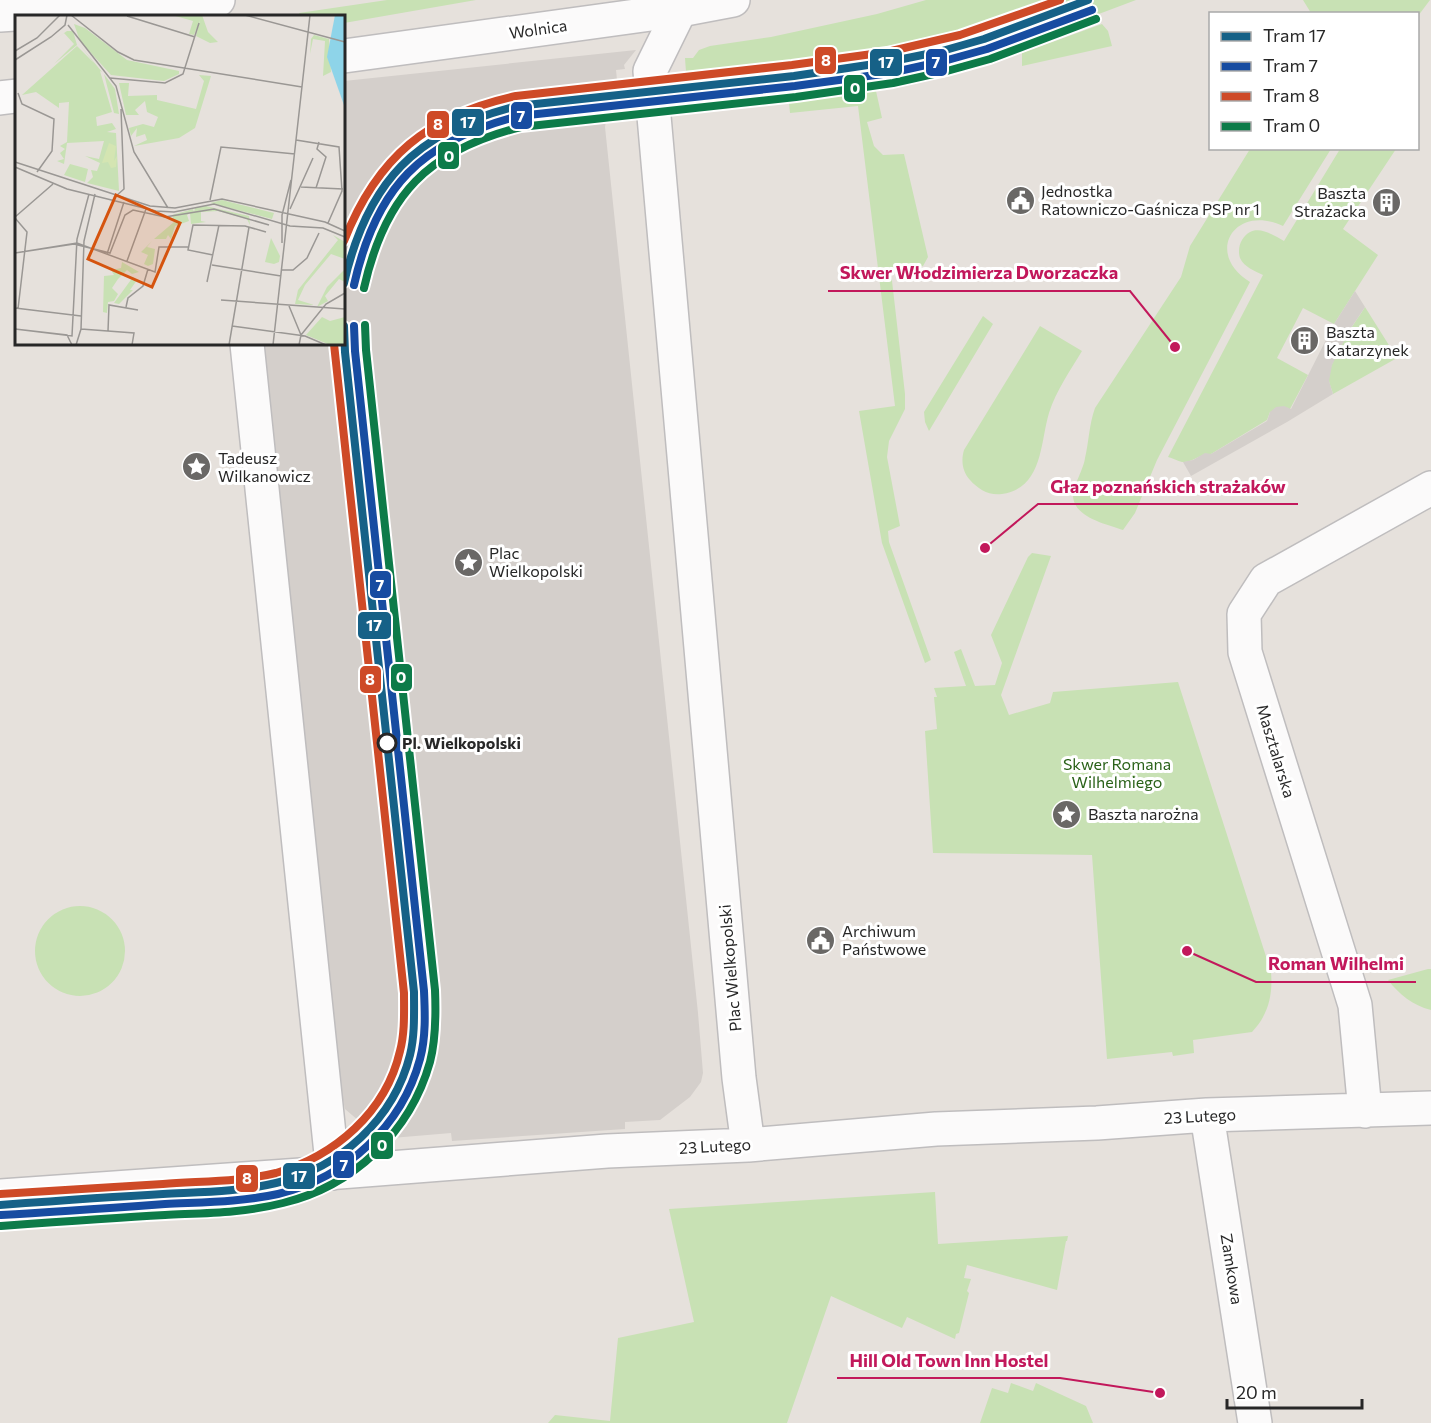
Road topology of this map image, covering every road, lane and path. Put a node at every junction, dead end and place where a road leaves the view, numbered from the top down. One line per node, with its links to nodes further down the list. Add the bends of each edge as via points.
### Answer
1 (218, 0): 3 (street)
2 (733, 0): 4 (street, Wolnica)
3 (15, 9)
4 (680, 10): 5 (street, Wolnica); 13 (street, Plac Wielkopolski, via 650,71)
5 (345, 56)
6 (15, 96): 7 (street)
7 (0, 98)
8 (247, 345): 14 (street)
9 (1431, 488): 11 (street, Masztalarska, via 1266,580 1244,614 1245,652 1355,1005)
10 (1431, 1108): 11 (street, 23 Lutego)
11 (1365, 1111): 12 (street, 23 Lutego)
12 (1207, 1115): 13 (street, 23 Lutego, via 936,1129); 16 (street, Zamkowa)
13 (748, 1144): 14 (street, 23 Lutego)
14 (333, 1173): 15 (street, 23 Lutego)
15 (0, 1196)
16 (1255, 1423)

